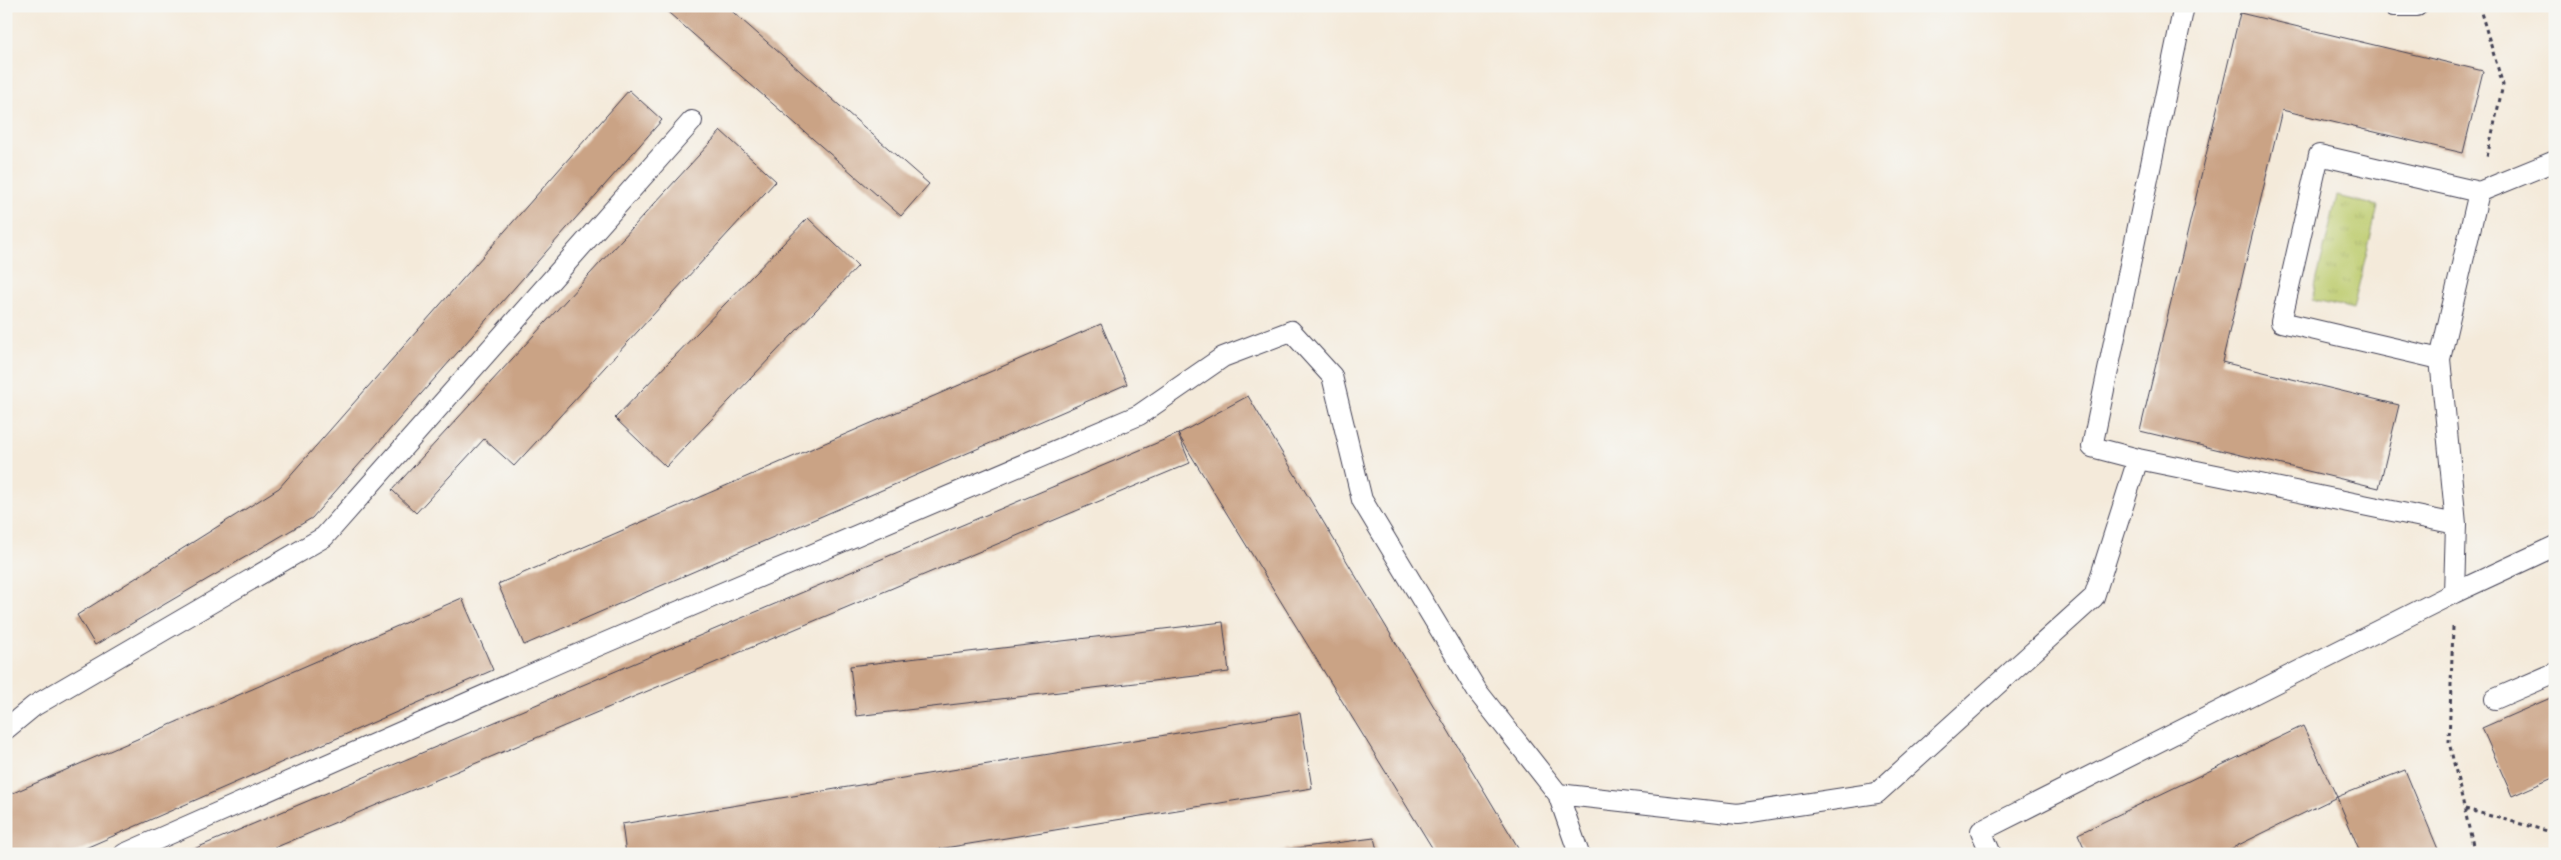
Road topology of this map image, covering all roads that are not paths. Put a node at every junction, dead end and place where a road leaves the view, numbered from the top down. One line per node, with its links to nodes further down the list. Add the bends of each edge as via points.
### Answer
1 (2184, 6): 8 (lane, via 2092,447)
2 (2393, 6): 3 (lane)
3 (2417, 6)
4 (692, 121): 14 (lane, via 324,537 34,706)
5 (2555, 161): 6 (lane)
6 (2479, 192): 7 (lane); 7 (lane, via 2320,155 2294,266 2281,322)
7 (2440, 359): 9 (lane)
8 (2138, 459): 9 (lane); 15 (lane, via 2094,597 1877,793 1738,814)
9 (2456, 524): 11 (lane)
10 (2555, 546): 11 (lane)
11 (2454, 593): 18 (lane, via 1981,831)
12 (2555, 673): 13 (lane)
13 (2495, 699)
14 (6, 729)
15 (1558, 794): 16 (lane, via 1477,691 1362,500 1332,376 1291,331 1223,357 1139,415 569,658); 17 (lane)
16 (124, 854)
17 (1579, 854)
18 (1991, 854)

